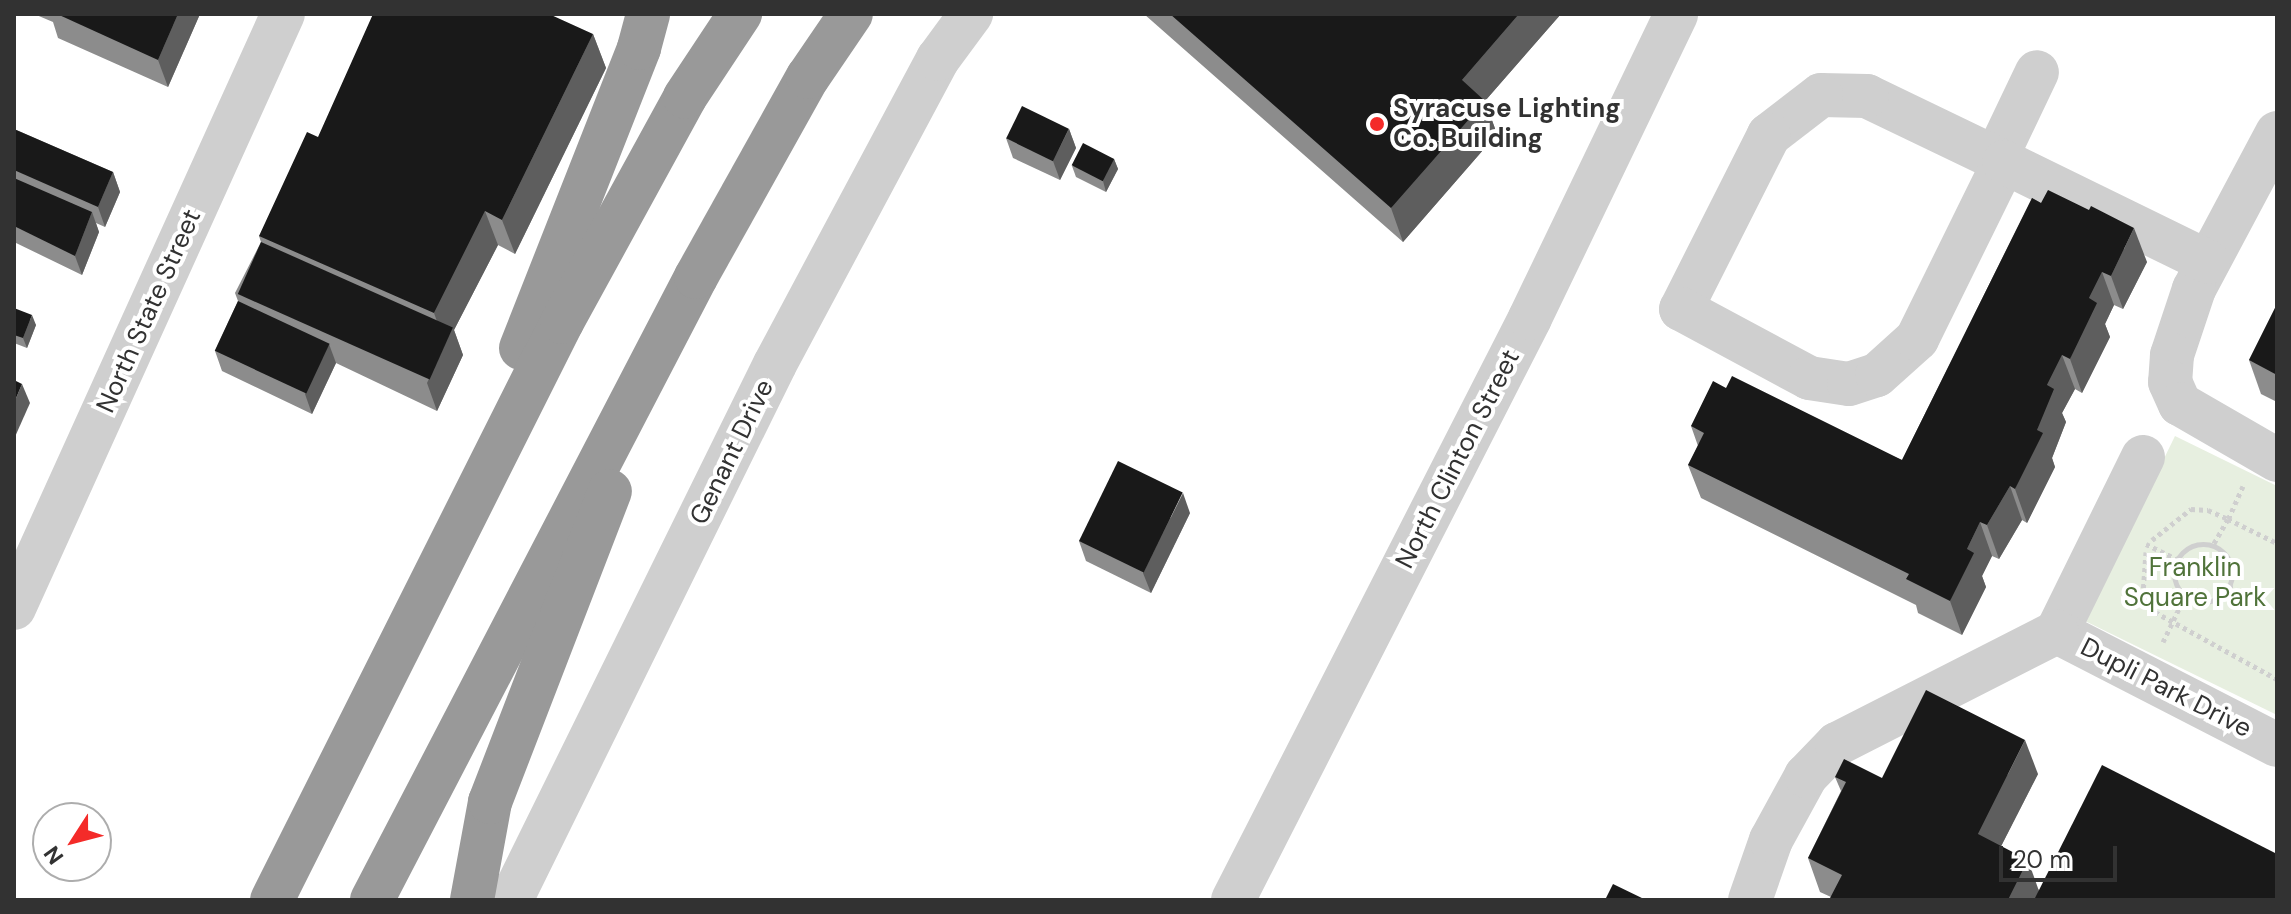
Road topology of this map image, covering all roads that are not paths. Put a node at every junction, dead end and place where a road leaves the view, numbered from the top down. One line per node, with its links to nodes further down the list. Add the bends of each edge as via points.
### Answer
1 (283, 14): 15 (street, North State Street)
2 (648, 14): 14 (highway, via 634,63)
3 (740, 14): 14 (highway, via 656,150)
4 (851, 14): 11 (highway, via 808,77)
5 (971, 14): 21 (street, Genant Drive, via 938,59 775,364)
6 (1676, 14): 22 (street, North Clinton Street, via 1530,318)
7 (2037, 72): 9 (street)
8 (2277, 133): 10 (street)
9 (2000, 160): 9 (street, via 1917,339 1899,361 1877,375 1849,384 1809,378 1681,309 1769,135 1821,95 1867,96); 10 (street)
10 (2208, 262): 12 (street, via 2172,355 2170,382 2180,404)
11 (696, 277): 19 (highway); 20 (highway, via 490,802)
12 (2268, 456)
13 (2143, 457): 16 (street, Dupli Park Drive)
14 (427, 587): 18 (highway)
15 (14, 608)
16 (2057, 632): 17 (street, Dupli Park Drive); 23 (street, via 1837,744 1806,776 1771,840)
17 (2277, 745)
18 (272, 900)
19 (372, 900)
20 (472, 900)
21 (511, 900)
22 (1233, 900)
23 (1750, 900)

